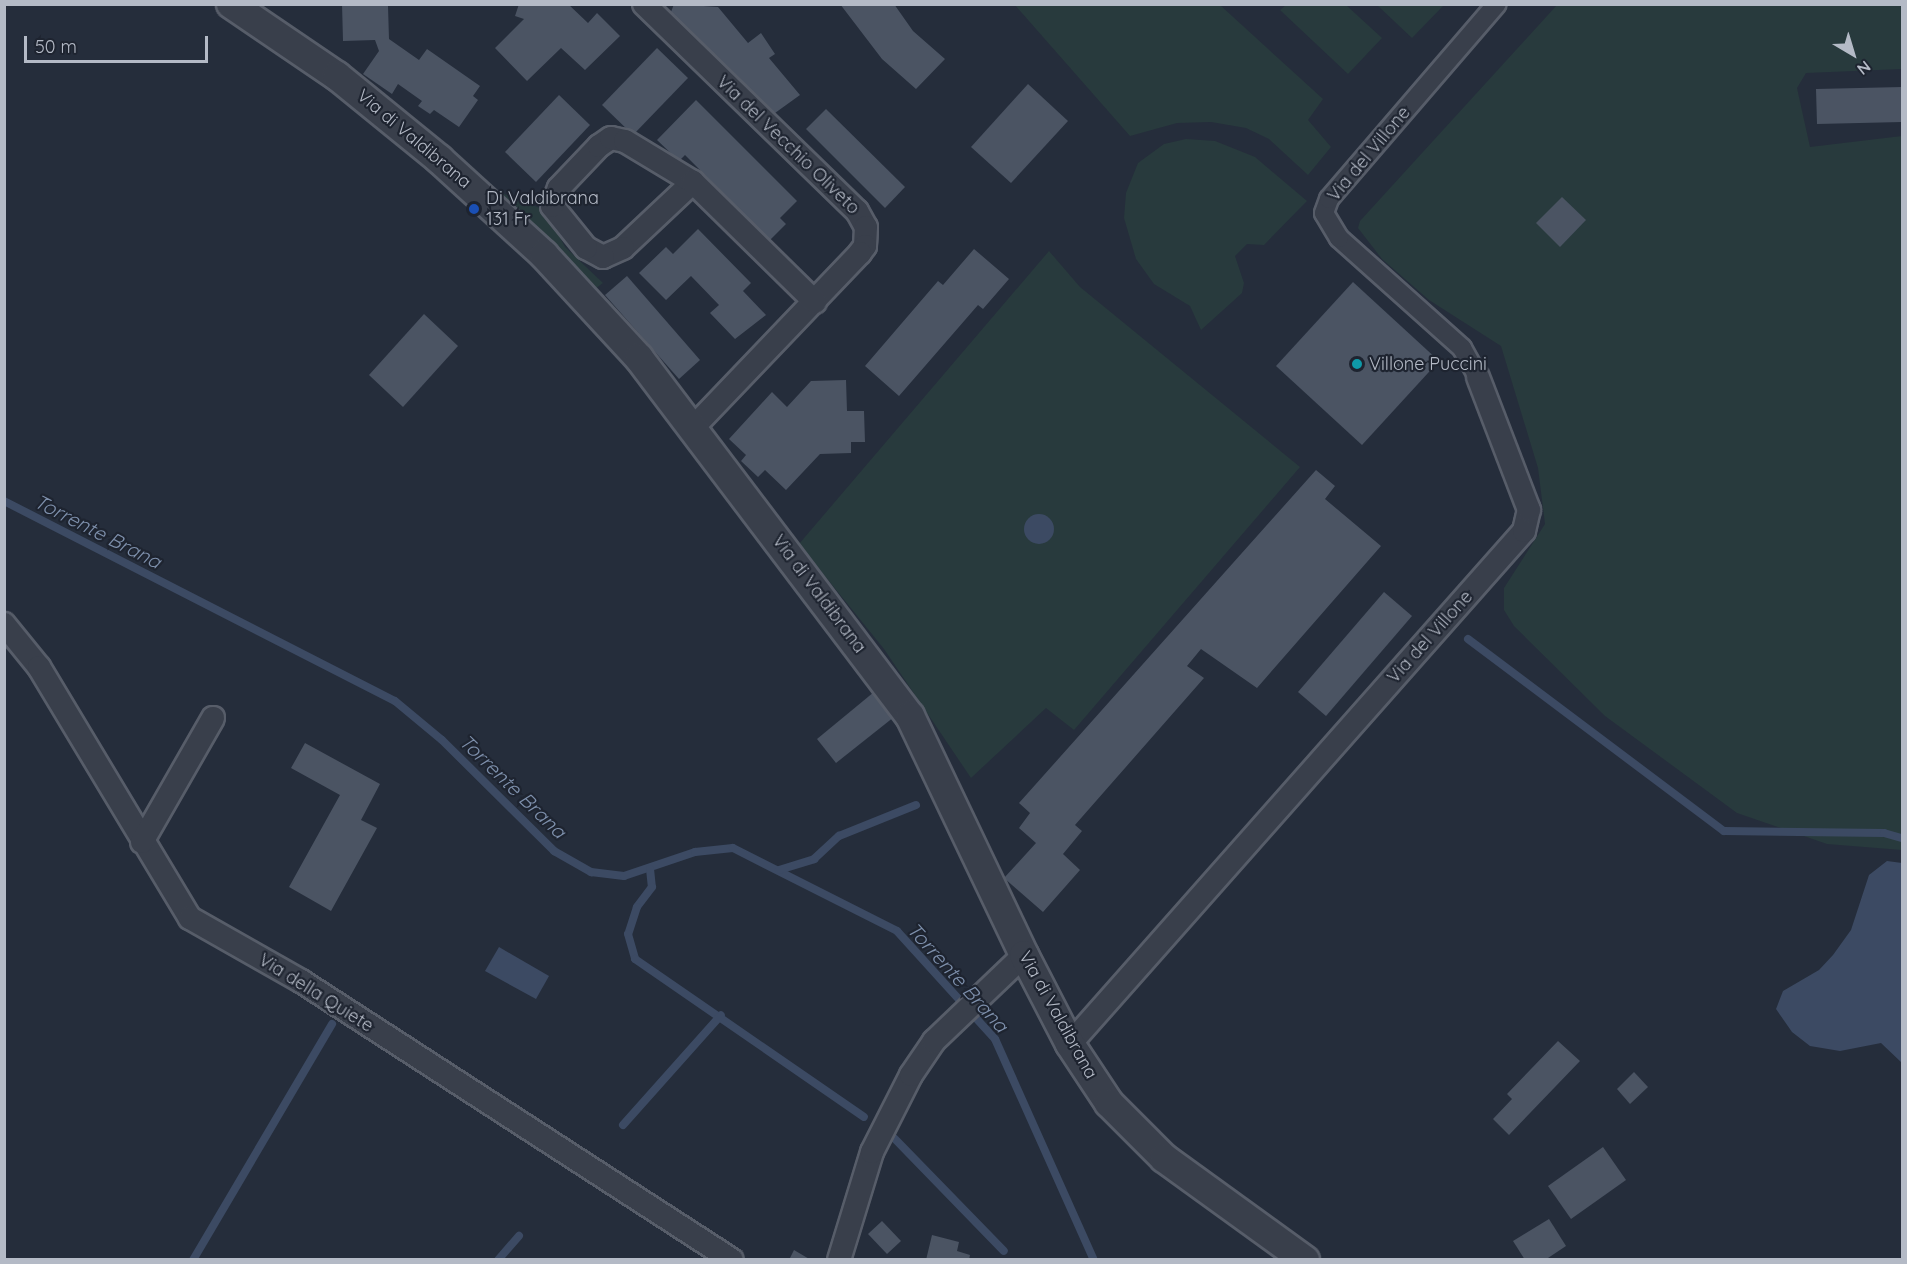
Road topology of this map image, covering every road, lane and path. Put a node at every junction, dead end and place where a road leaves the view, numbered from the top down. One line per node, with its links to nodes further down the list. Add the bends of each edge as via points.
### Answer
1 (231, 4): 7 (street, Via di Valdibrana, via 345,82 484,199 596,309)
2 (644, 4): 5 (street, Via del Vecchio Oliveto, via 862,218 867,227 865,246)
3 (1497, 4): 6 (street, Via del Villone, via 1329,199 1324,213 1328,226 1339,238 1462,348)
4 (693, 182): 4 (street, via 632,144 611,138 559,188 552,206 591,252 610,256); 5 (street)
5 (815, 302): 7 (street, Via del Vecchio Oliveto)
6 (1478, 377): 12 (street, Via del Villone, via 1529,510 1524,531)
7 (694, 427): 11 (street, Via di Valdibrana, via 910,716)
8 (4, 624): 10 (street, Via della Quiete, via 39,667)
9 (213, 718): 10 (street)
10 (142, 842): 13 (street, Via della Quiete, via 190,918 301,981)
11 (1024, 955): 12 (street, Via di Valdibrana); 14 (street, via 952,1023 919,1062 886,1120 860,1185)
12 (1070, 1044): 15 (street, Via di Valdibrana, via 1109,1103 1147,1143)
13 (732, 1260)
14 (839, 1260)
15 (1305, 1260)

